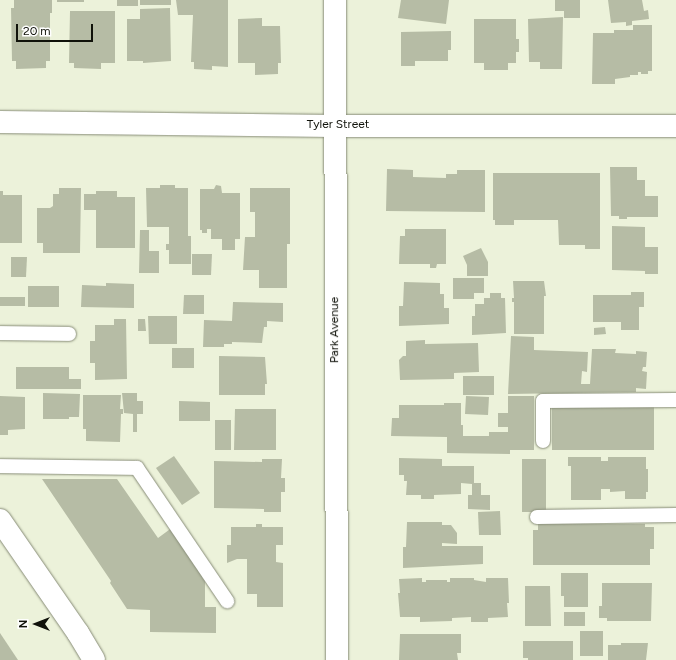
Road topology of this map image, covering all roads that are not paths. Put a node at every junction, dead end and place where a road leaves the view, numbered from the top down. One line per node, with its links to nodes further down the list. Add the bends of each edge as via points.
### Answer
1 (335, 0): 3 (street, Park Avenue)
2 (0, 122): 3 (street, Tyler Street)
3 (334, 126): 4 (street, Tyler Street); 15 (street, Park Avenue)
4 (676, 126)
5 (0, 333): 6 (lane)
6 (69, 334)
7 (676, 400): 8 (lane, via 543,401)
8 (543, 441)
9 (0, 466): 13 (lane, via 137,468)
10 (676, 515): 11 (lane)
11 (537, 517)
12 (0, 520): 14 (street)
13 (227, 601)
14 (94, 660)
15 (337, 660)

